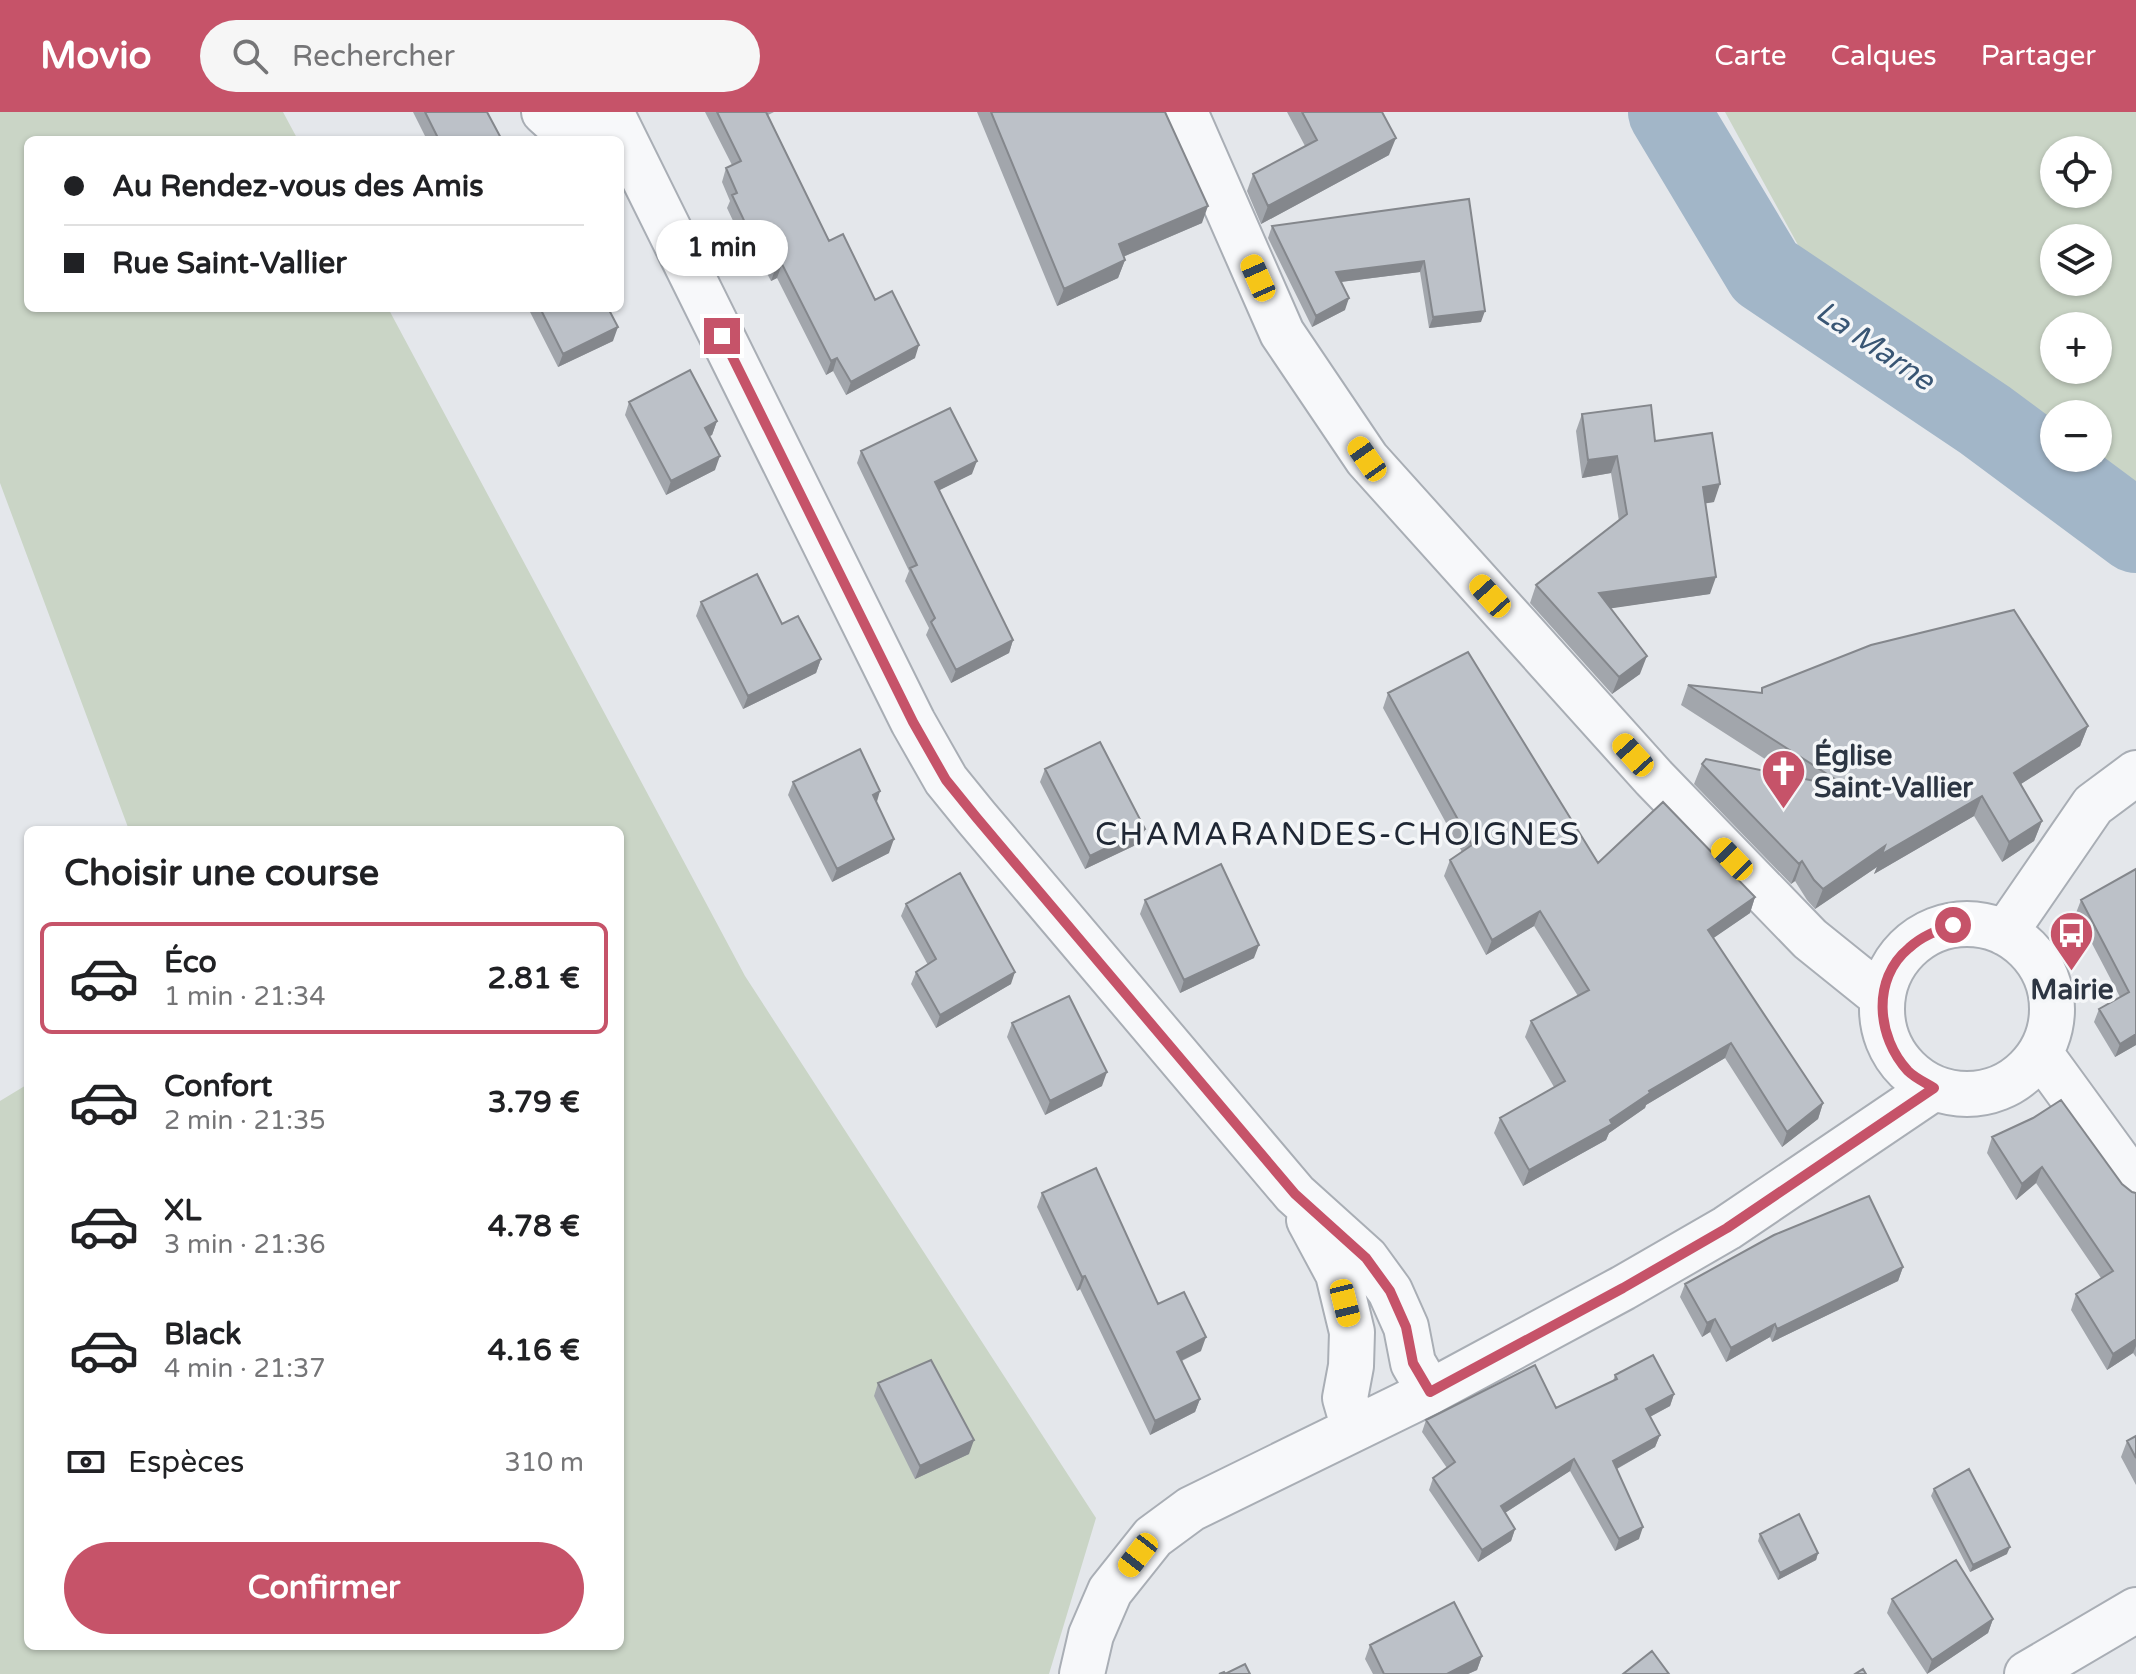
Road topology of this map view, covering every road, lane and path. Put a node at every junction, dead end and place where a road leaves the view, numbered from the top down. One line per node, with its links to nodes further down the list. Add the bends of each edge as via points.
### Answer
1 (544, 112): 3 (street, via 555,122)
2 (1185, 112): 7 (street, via 1282,333 1367,459 1654,778 1810,939)
3 (619, 134)
4 (624, 144): 11 (street, via 946,780)
5 (2136, 773): 6 (street, via 2093,805)
6 (2005, 933): 7 (street, via 1980,925 1953,925 1928,934 1906,950); 8 (street, via 2028,950 2044,972 2052,999 2051,1027)
7 (1882, 997): 9 (street, via 1883,1025 1893,1051 1910,1073)
8 (2040, 1053): 9 (street, via 2025,1072 1982,1094); 10 (street)
9 (1934, 1088): 12 (street, via 1727,1228)
10 (2136, 1185)
11 (1295, 1194): 12 (street, via 1366,1258 1390,1291 1406,1327 1413,1363); 13 (street, via 1338,1274 1352,1332 1345,1398)
12 (1430, 1392): 13 (street)
13 (1354, 1429): 15 (street, via 1191,1509 1153,1537 1110,1591)
14 (2136, 1610): 16 (street)
15 (1082, 1674)
16 (2027, 1674)

